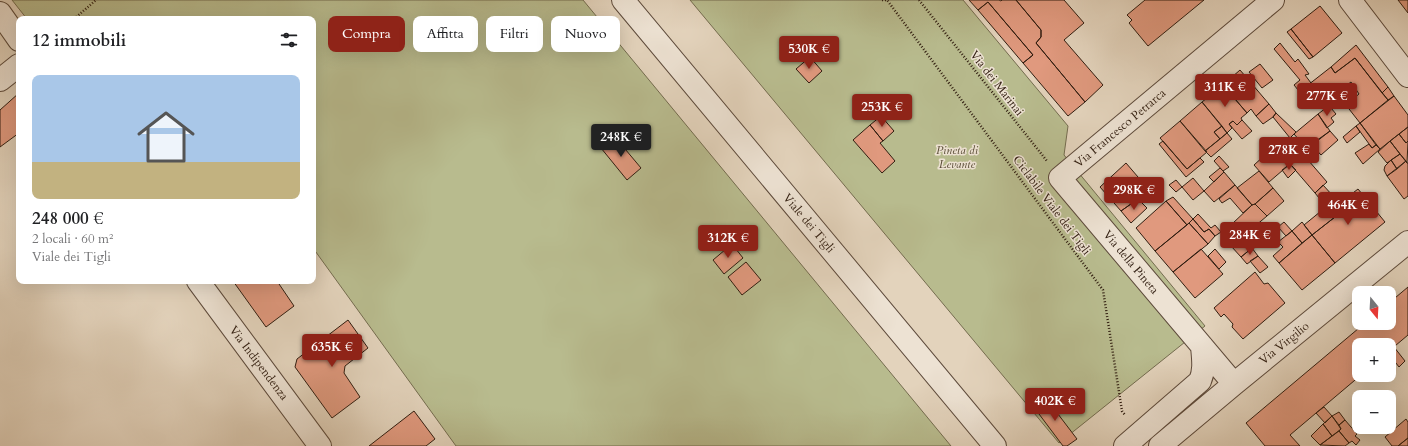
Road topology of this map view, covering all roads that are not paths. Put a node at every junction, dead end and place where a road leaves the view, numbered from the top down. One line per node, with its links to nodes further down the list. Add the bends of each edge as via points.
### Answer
1 (623, 0): 16 (street, Viale dei Tigli)
2 (1273, 0): 9 (street, Via Francesco Petrarca)
3 (1350, 0): 7 (street)
4 (0, 13): 5 (street)
5 (16, 36)
6 (16, 67): 8 (street)
7 (1408, 76)
8 (0, 80)
9 (1060, 178): 12 (street, Via della Pineta)
10 (1408, 242): 13 (street, Via Virgilio)
11 (200, 284): 15 (street, Via Indipendenza)
12 (1202, 346): 13 (street, Via della Pineta); 14 (street, via 1204,365 1200,381)
13 (1234, 384): 17 (street, Via Virgilio)
14 (1133, 439)
15 (320, 446)
16 (994, 446)
17 (1160, 446)

